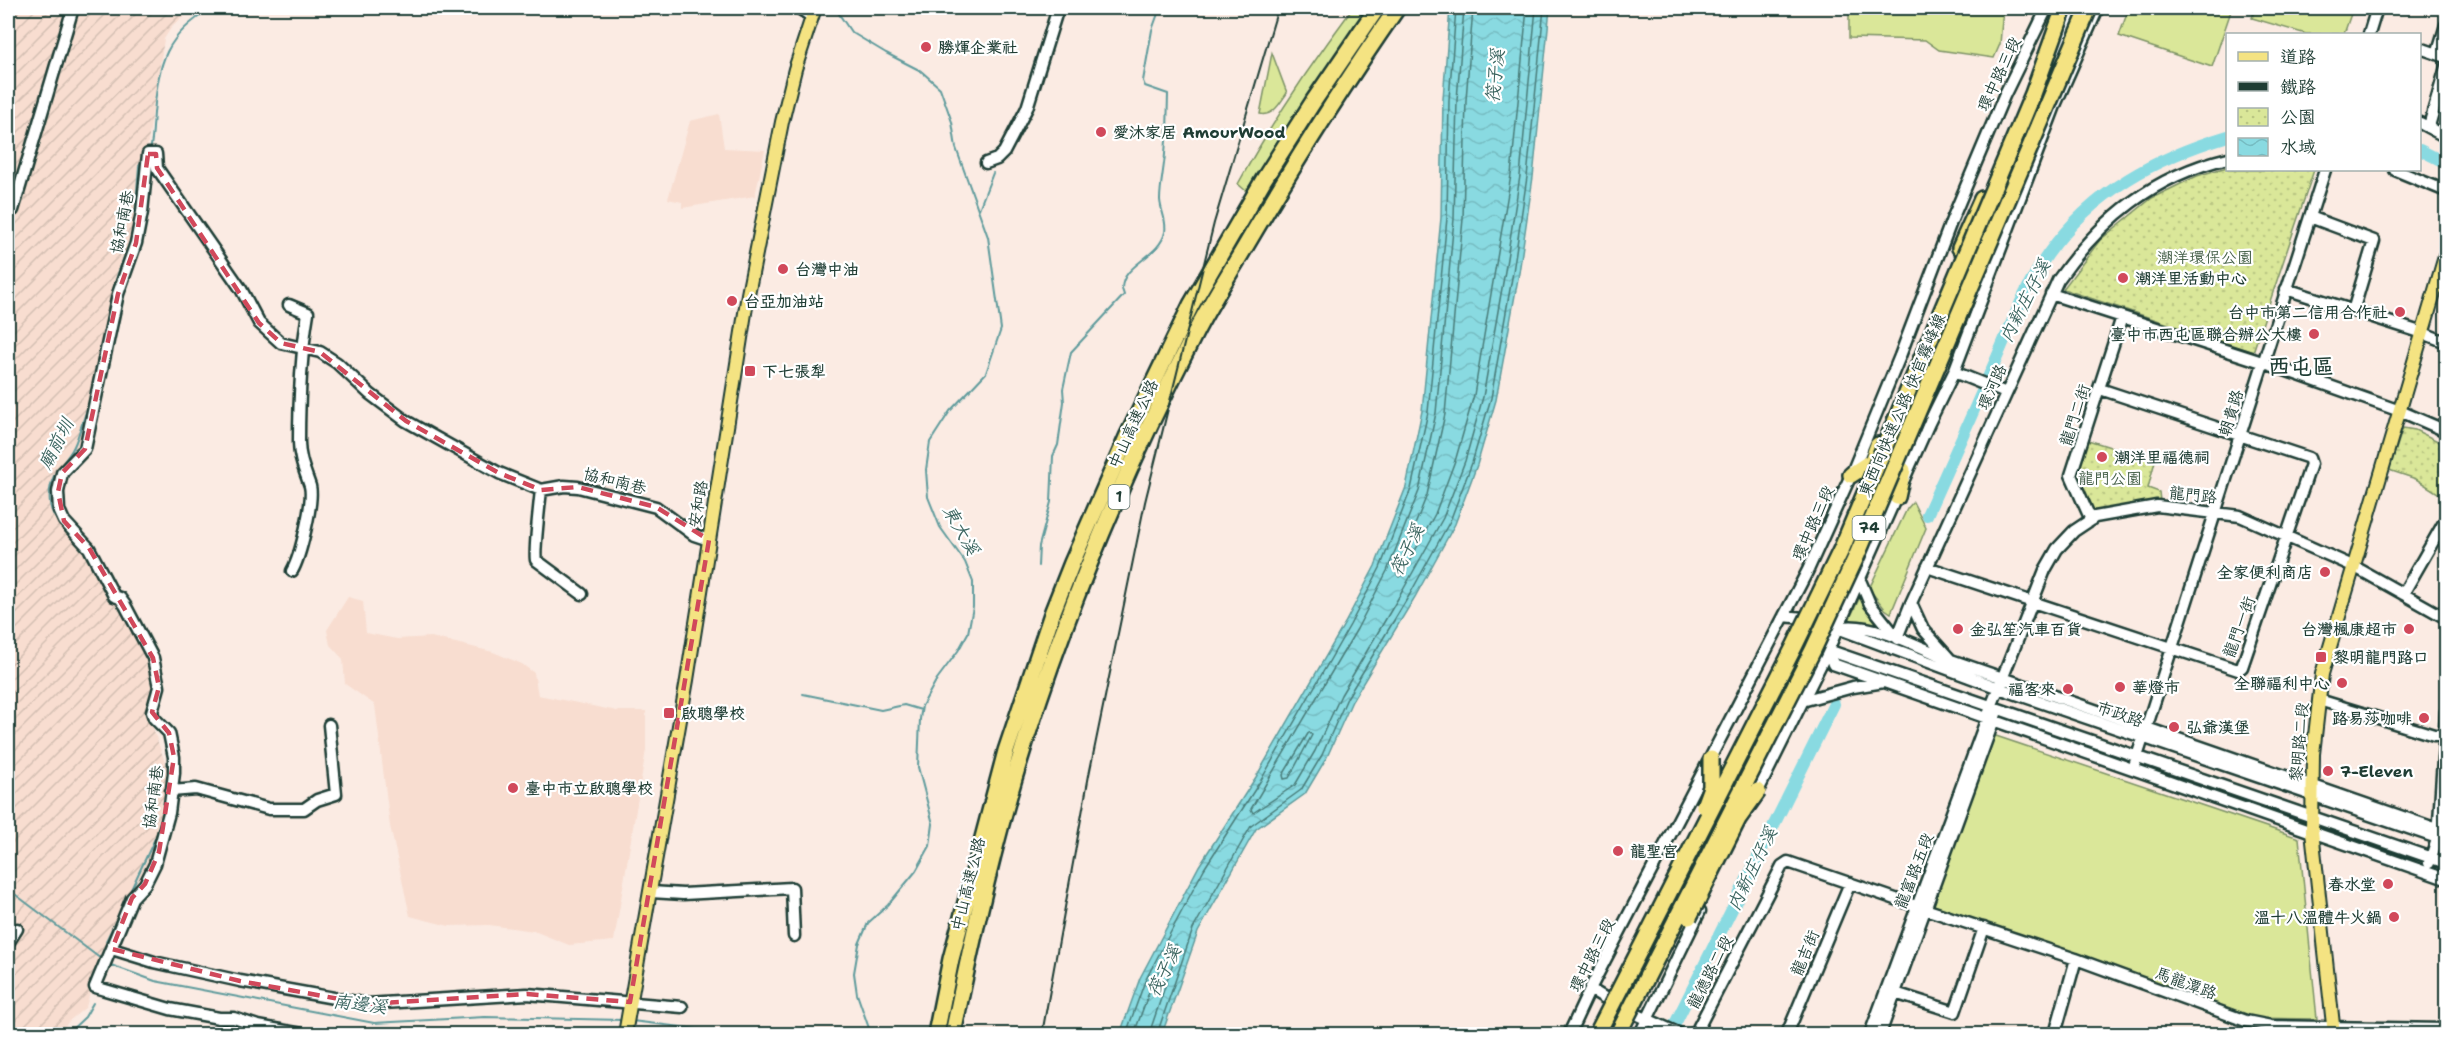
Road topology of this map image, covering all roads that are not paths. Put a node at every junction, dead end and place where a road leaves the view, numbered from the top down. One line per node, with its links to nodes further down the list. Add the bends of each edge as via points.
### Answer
1 (73, 8): 28 (street)
2 (799, 8): 13 (street)
3 (1058, 8): 24 (street, via 1027,107 1004,152)
4 (1377, 8): 118 (highway, 中山高速公路 / 1, via 1270,169 1191,305 1072,563 1006,751 951,959)
5 (1397, 8): 119 (highway, 中山高速公路 / 1, via 1292,167 1195,334 1086,571 1018,764 967,961)
6 (2048, 8): 48 (street, 環中路三段, via 2004,96)
7 (2064, 8): 19 (highway, 東西向快速公路 快官霧峰線 / 74, bridge)
8 (2075, 8): 66 (street)
9 (2082, 8): 30 (street)
10 (2089, 8): 20 (highway, 東西向快速公路 快官霧峰線 / 74, bridge)
11 (2098, 8): 32 (street, via 2056,104)
12 (2377, 8): 15 (street)
13 (814, 10): 55 (main road, 安和路, via 770,173)
14 (2446, 25): 17 (street)
15 (2372, 33)
16 (2421, 48): 17 (street)
17 (2442, 56)
18 (2446, 67): 21 (street)
19 (2033, 94): 48 (highway, bridge, via 1972,219 1872,461); 122 (highway, 東西向快速公路 快官霧峰線 / 74, bridge, via 1842,548)
20 (2047, 105): 50 (highway, bridge, via 2047,117 2016,199 1903,470); 125 (highway, 東西向快速公路 快官霧峰線 / 74, bridge, via 1857,555)
21 (2424, 125): 22 (street)
22 (2446, 137)
23 (2226, 159): 34 (street, 環河路, via 2183,171 2123,208 2072,260)
24 (986, 163)
25 (2325, 171): 29 (street, 朝貴路)
26 (2397, 171): 27 (street)
27 (2446, 191)
28 (13, 210)
29 (2310, 217): 33 (street, 朝貴路); 36 (street, via 2374,241)
30 (1976, 258): 32 (street); 66 (street, via 1853,553)
31 (2445, 261): 38 (main road, 黎明路二段)
32 (1994, 266): 42 (street)
33 (2286, 289): 36 (street); 41 (street, 朝貴路)
34 (2051, 294): 37 (street); 44 (street, 環河路)
35 (289, 305): 40 (street, via 308,312)
36 (2353, 311): 38 (street)
37 (2122, 317): 41 (street); 43 (street, 龍門二街)
38 (2423, 333): 39 (street); 45 (main road, 黎明路二段)
39 (2446, 342)
40 (303, 349): 49 (street, 協和南巷, via 320,352 338,363 406,421 499,473); 58 (street, via 299,444 311,488 301,554); 88 (street, 協和南巷, via 281,343 260,323 157,168 156,154 148,154 136,243 118,294 85,449 62,473 58,503 64,521 89,548 153,658 159,687 152,712 169,733 174,757)
41 (2262, 362): 45 (street); 47 (street, 朝貴路)
42 (1954, 372): 44 (street); 50 (street)
43 (2100, 389): 47 (street, 龍門一街); 53 (street, 龍門二街, via 2071,475)
44 (2002, 392): 56 (street, 環河路)
45 (2400, 411): 46 (street); 57 (main road, 黎明路二段)
46 (2446, 431)
47 (2239, 435): 51 (street, 朝貴路); 54 (street, 龍門一街, via 2309,458 2312,464)
48 (1851, 475): 64 (street, 環中路三段)
49 (542, 490): 55 (street, 協和南巷, via 578,487 656,507 694,535); 60 (street, via 534,557)
50 (1897, 497): 59 (street)
51 (2216, 512): 53 (street, 龍門路, via 2157,506); 54 (street, 龍門路, via 2240,516); 71 (street, 朝貴路)
52 (2446, 519): 61 (street)
53 (2091, 520): 62 (street, 龍門路, via 2057,549)
54 (2287, 536): 57 (street, 龍門路); 71 (street, 龍門一街, via 2242,667 2238,670)
55 (709, 540): 100 (main road, 安和路)
56 (1927, 567): 62 (street, 龍門一街); 63 (street, 環河路)
57 (2355, 567): 61 (street, 龍門路); 77 (main road, 黎明路二段, via 2328,651)
58 (292, 572)
59 (1859, 578): 67 (street); 69 (street, via 1870,604)
60 (582, 594)
61 (2403, 594): 65 (street, 龍門路)
62 (2033, 600): 71 (street, 龍門一街); 75 (street, 龍門路)
63 (1911, 603): 69 (street, 環河路); 74 (street, via 1923,628)
64 (1784, 616): 66 (street, 市政路); 68 (street, 環中路三段)
65 (2446, 618)
66 (1816, 620): 67 (street, 市政路); 70 (street)
67 (1838, 627): 69 (street, 市政路, via 1854,626); 72 (street); 73 (street, 市政路)
68 (1777, 631): 70 (street); 86 (street, 環中路三段)
69 (1897, 638): 73 (street); 74 (street, 市政路)
70 (1806, 642): 72 (street); 112 (street)
71 (2174, 649): 83 (street, 朝貴路)
72 (1828, 650): 76 (street, via 1833,664); 78 (street); 79 (street)
73 (1914, 654): 75 (street, 市政路)
74 (1951, 660): 75 (street, 市政路)
75 (2003, 681): 79 (street, 龍門路); 83 (street, 市政路)
76 (1885, 682): 78 (street); 81 (street)
77 (2319, 700): 84 (street); 90 (main road, 黎明路二段)
78 (1802, 701): 89 (street)
79 (1994, 708): 81 (street, 龍門路); 85 (street)
80 (2446, 712): 84 (street)
81 (1990, 719): 87 (street); 101 (street, 龍富路五段)
82 (329, 725): 88 (street, via 336,794 304,809 269,809 196,789)
83 (2145, 733): 85 (street, 朝貴路); 90 (street, 市政路)
84 (2445, 735): 93 (street)
85 (2137, 757): 87 (street, 朝貴路); 91 (street)
86 (1711, 759): 108 (street, 環中路三段); 121 (highway, bridge, via 1711,787 1697,824)
87 (2133, 769): 92 (street)
88 (171, 791): 106 (street, 協和南巷, via 167,824 155,864 132,898)
89 (1758, 791): 113 (street); 126 (highway, bridge, via 1738,819)
90 (2312, 791): 91 (main road, 黎明路二段); 93 (street, 市政路)
91 (2313, 818): 92 (main road, 黎明路二段); 94 (street)
92 (2312, 831): 97 (street); 115 (main road, 黎明路二段)
93 (2442, 834): 94 (street)
94 (2432, 857): 96 (street); 97 (street)
95 (1788, 862): 99 (street, 馬龍潭路); 129 (street, 龍德路二段, via 1782,866)
96 (2446, 863)
97 (2426, 871): 98 (street)
98 (2446, 879)
99 (1850, 883): 101 (street, 馬龍潭路); 130 (street, 龍吉街)
100 (651, 892): 104 (street, via 792,888); 110 (main road, 安和路)
101 (1921, 907): 102 (street, 馬龍潭路); 109 (street, 龍富路五段); 131 (street, 龍富路五段)
102 (1984, 928): 107 (street, 馬龍潭路); 109 (street, via 1955,1012)
103 (17, 929): 105 (street)
104 (794, 936)
105 (8, 943)
106 (112, 949): 110 (street, via 240,981 367,1004 527,994); 116 (street, 協和南巷, via 95,987 170,1009 234,1018)
107 (2076, 959): 115 (street, 馬龍潭路, via 2246,1021); 133 (street)
108 (1590, 989): 112 (street); 120 (street, 環中路三段)
109 (1895, 993): 132 (street, 龍富路五段)
110 (630, 1006): 111 (street); 117 (main road, 安和路)
111 (682, 1008)
112 (1621, 1008): 113 (street); 123 (street); 124 (street)
113 (1651, 1021): 127 (street); 128 (street)
114 (2446, 1029): 115 (street, 馬龍潭路)
115 (2334, 1031)
116 (302, 1035)
117 (625, 1035)
118 (936, 1035)
119 (953, 1035)
120 (1569, 1035)
121 (1586, 1035)
122 (1597, 1035)
123 (1604, 1035)
124 (1611, 1035)
125 (1618, 1035)
126 (1628, 1035)
127 (1640, 1035)
128 (1680, 1035)
129 (1695, 1035)
130 (1787, 1035)
131 (1870, 1035)
132 (1880, 1035)
133 (2055, 1035)

